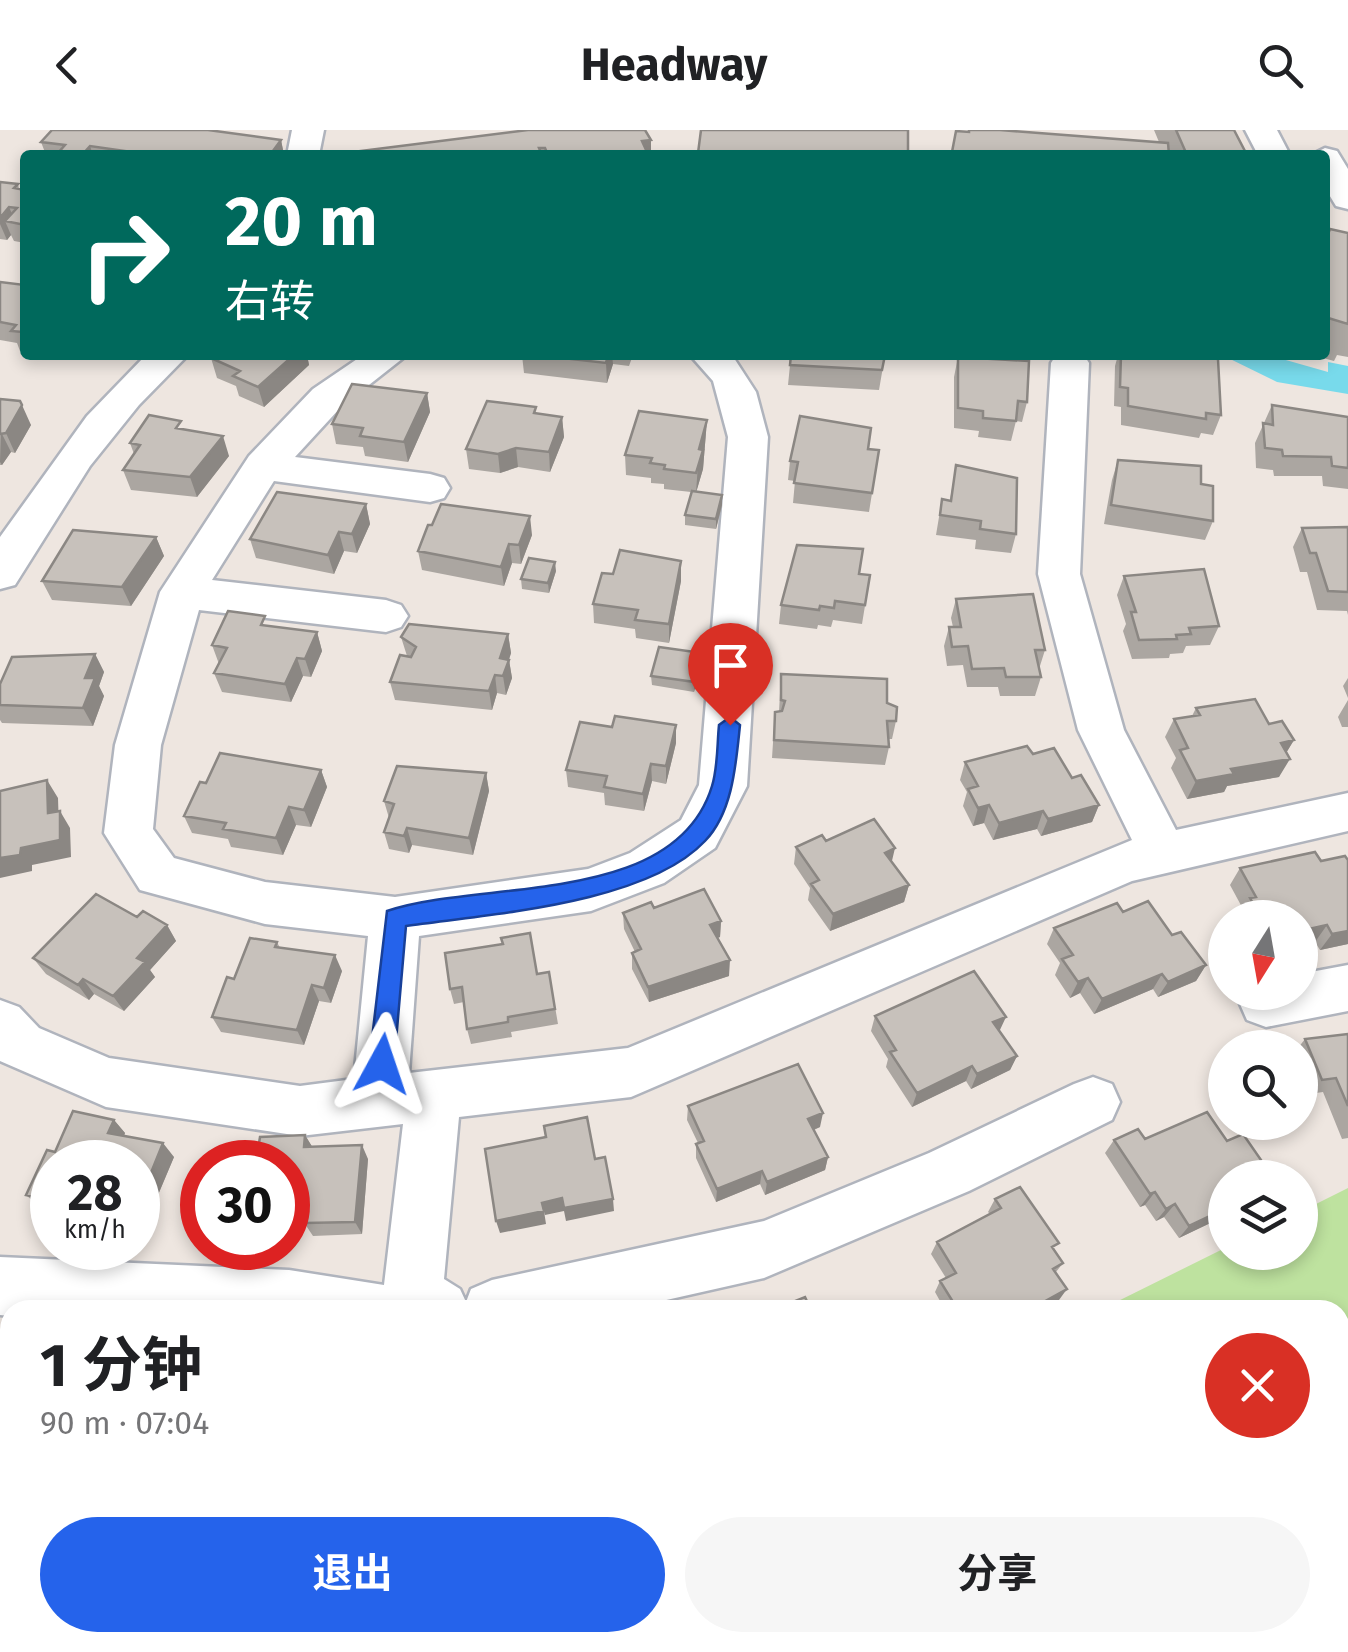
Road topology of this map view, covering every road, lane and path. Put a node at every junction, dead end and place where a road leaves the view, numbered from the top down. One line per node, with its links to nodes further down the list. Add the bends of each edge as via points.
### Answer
1 (1330, 168): 2 (street)
2 (1348, 199)
3 (162, 360): 9 (street, via 146,371 48,498)
4 (381, 360): 7 (street, via 327,398)
5 (716, 360): 14 (street, via 742,397 748,438 723,786 698,834 647,868 591,890)
6 (1070, 363): 13 (street, via 1059,574 1101,730)
7 (263, 466): 8 (street); 10 (street)
8 (430, 488)
9 (0, 574)
10 (182, 592): 11 (street); 14 (street, via 138,744 128,833 158,875 265,903)
11 (386, 616)
12 (1348, 812): 13 (street)
13 (1163, 853): 18 (street, via 1124,862 631,1072)
14 (395, 918): 19 (street)
15 (1348, 988): 16 (street)
16 (1318, 994)
17 (0, 1024): 19 (street, via 20,1045 106,1082 300,1110)
18 (434, 1095): 19 (street); 23 (street, via 413,1294)
19 (379, 1101)
20 (1093, 1102): 24 (street, via 950,1172 764,1249)
21 (0, 1286): 22 (street)
22 (289, 1300)
23 (422, 1300)
24 (537, 1300)

